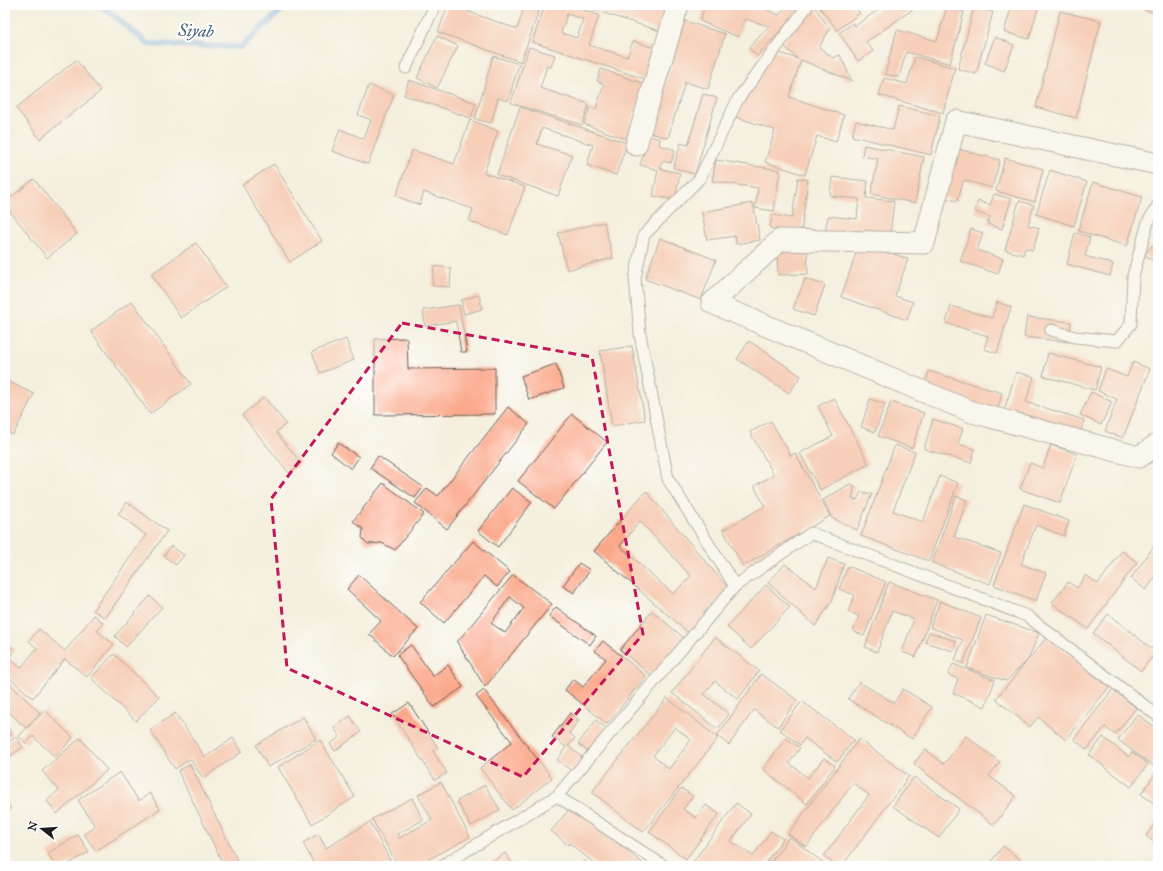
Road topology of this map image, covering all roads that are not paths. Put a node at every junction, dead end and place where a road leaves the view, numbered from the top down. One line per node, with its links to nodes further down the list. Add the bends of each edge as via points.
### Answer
1 (435, 5): 4 (lane)
2 (678, 5): 5 (street)
3 (808, 5): 10 (lane, via 738,99 700,178 644,235 635,278 640,334 668,479)
4 (406, 68)
5 (636, 145)
6 (1158, 164): 9 (street, via 956,121 924,243 780,240 712,303 972,412 1139,457)
7 (1158, 205): 8 (lane, via 1148,222 1133,276 1130,324 1117,341 1075,337)
8 (1051, 330)
9 (1158, 444)
10 (735, 586): 11 (lane, via 811,533 1027,616); 12 (lane)
11 (1158, 716)
12 (557, 796): 13 (lane); 14 (lane)
13 (441, 866)
14 (664, 866)

